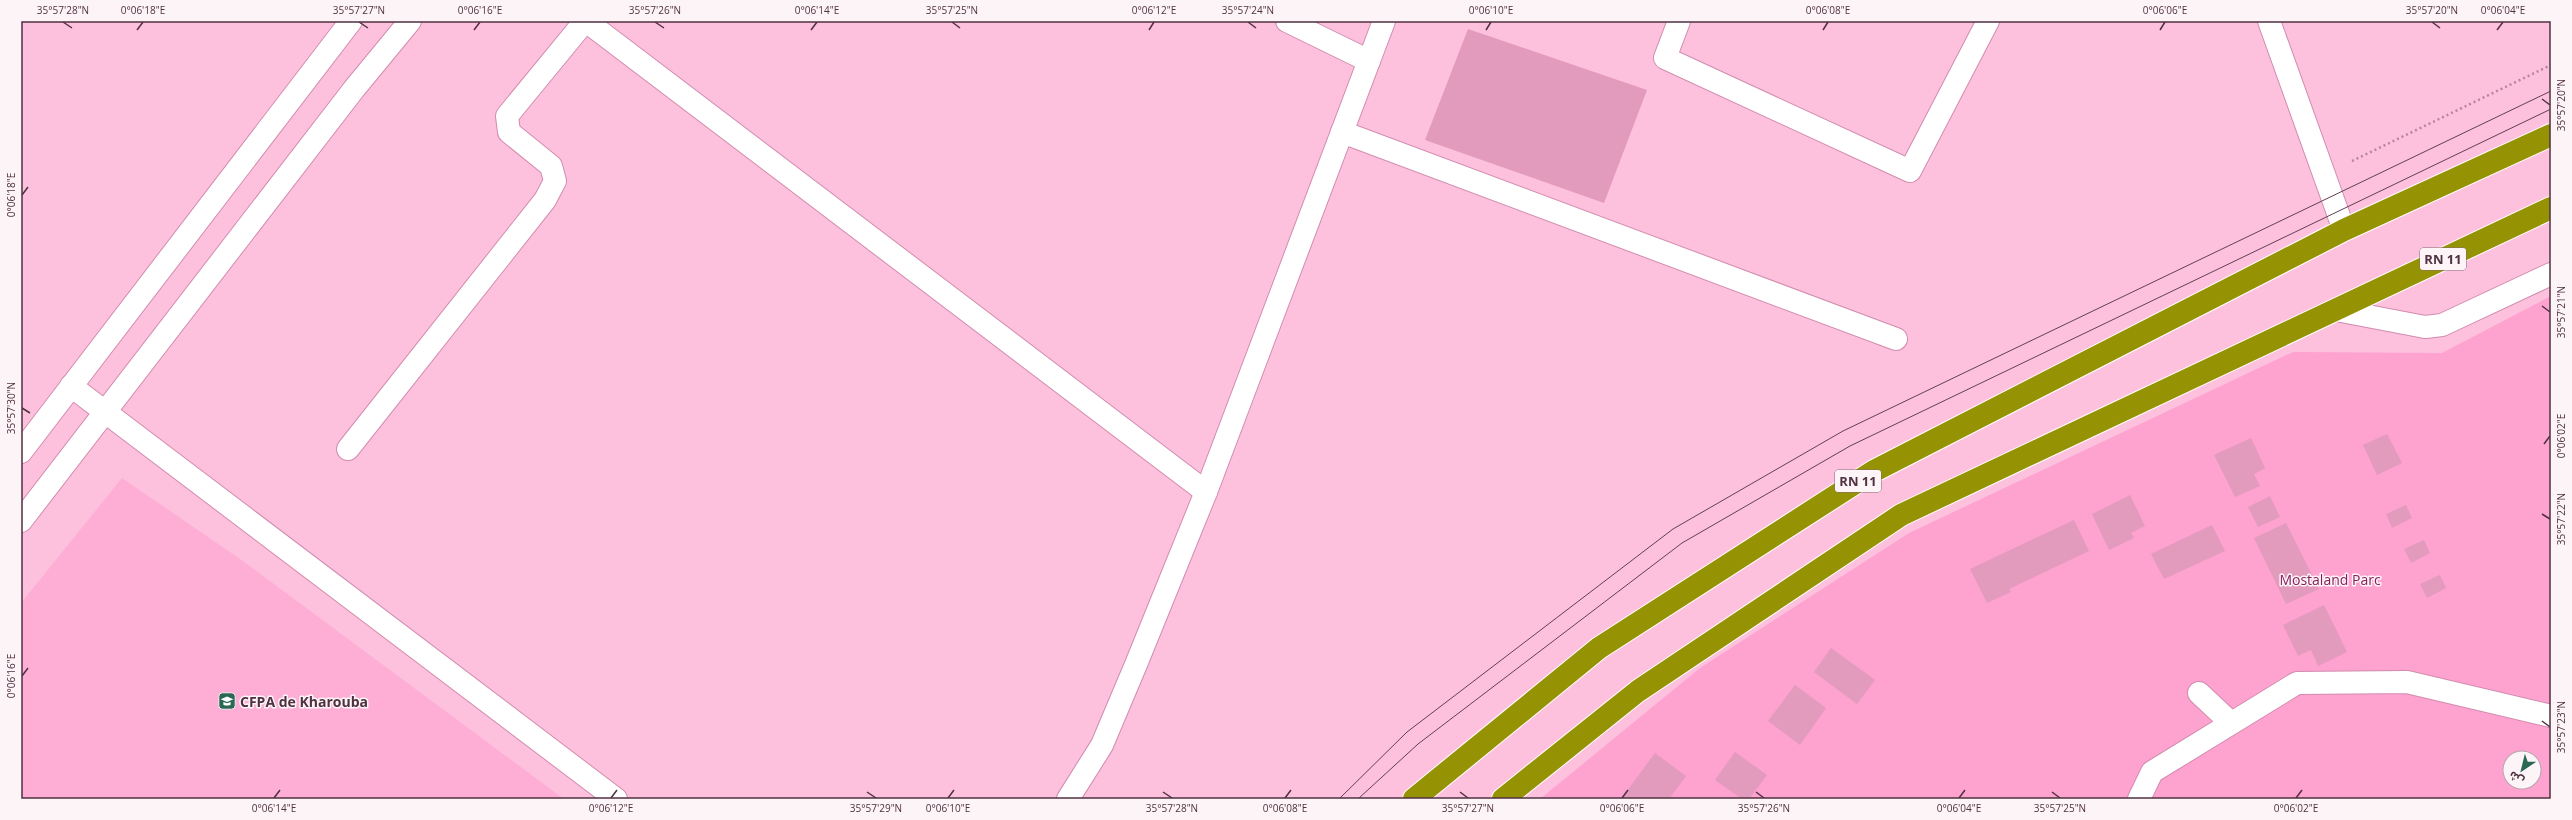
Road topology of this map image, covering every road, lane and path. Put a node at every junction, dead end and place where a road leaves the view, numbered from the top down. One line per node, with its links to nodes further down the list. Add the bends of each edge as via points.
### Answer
1 (351, 21): 19 (street)
2 (410, 21): 20 (street, via 354,89)
3 (586, 21): 21 (street, via 507,116 509,132 551,166 555,181 545,200); 23 (street)
4 (1287, 21): 9 (street)
5 (1384, 21): 9 (street)
6 (1679, 21): 7 (street, via 1665,58 1910,171)
7 (1988, 21)
8 (2268, 21): 13 (street)
9 (1369, 61): 11 (street)
10 (2551, 65): 13 (path)
11 (1342, 132): 18 (street); 23 (street)
12 (2551, 135): 15 (highway, RN 11)
13 (2323, 175): 15 (street)
14 (2551, 208): 17 (highway, RN 11)
15 (2344, 230): 30 (highway, RN 11, via 1874,471 1599,648)
16 (2551, 274): 17 (street, via 2442,325 2425,327)
17 (2336, 310): 31 (highway, RN 11, via 1901,515 1638,691)
18 (1896, 339)
19 (71, 386): 20 (street); 22 (street)
20 (105, 412): 24 (street); 28 (street)
21 (348, 449)
22 (21, 452)
23 (1206, 492): 29 (street, via 1102,745)
24 (21, 521)
25 (2199, 693): 27 (street)
26 (2551, 716): 27 (street, via 2407,682 2297,683)
27 (2231, 723): 32 (street, via 2152,772)
28 (616, 799)
29 (1068, 799)
30 (1414, 799)
31 (1503, 799)
32 (2140, 799)

